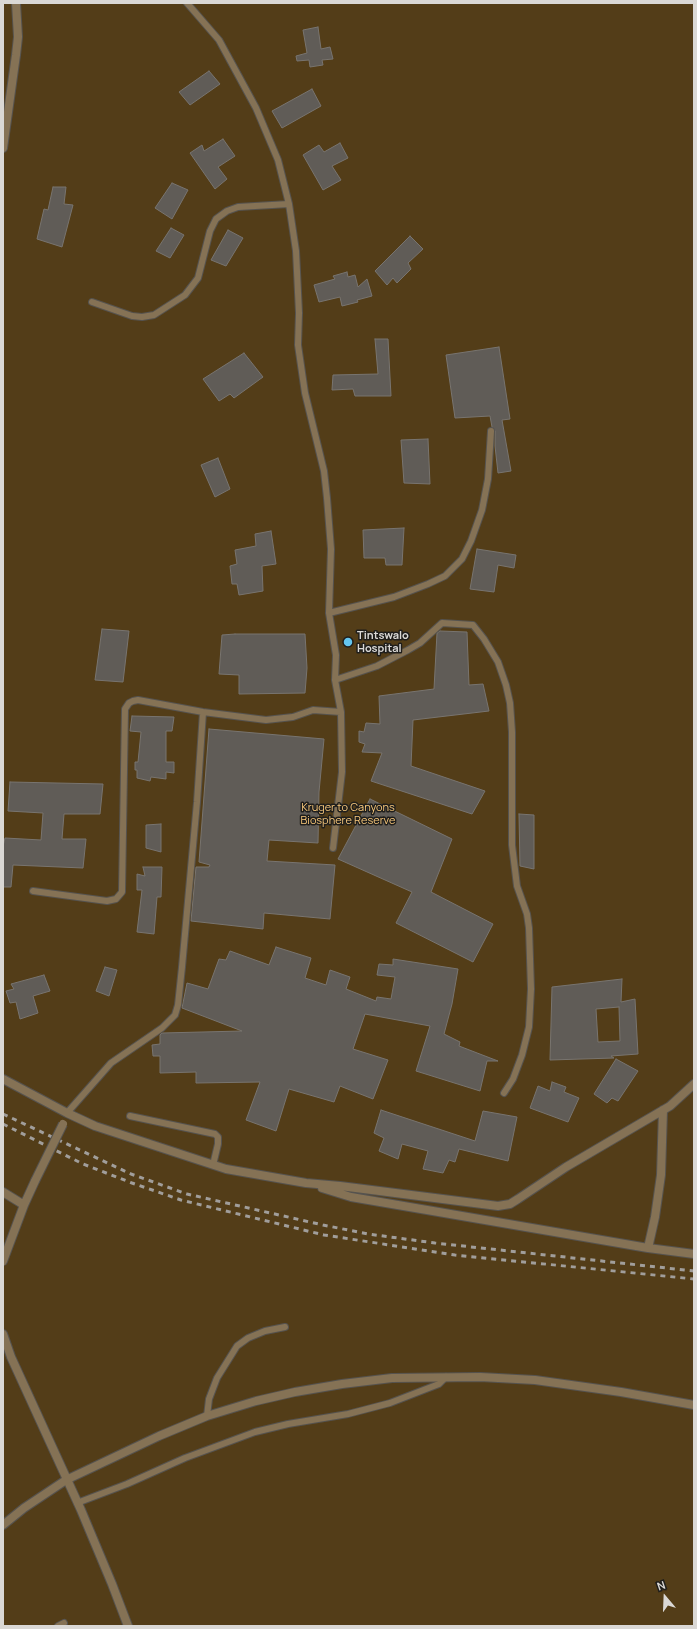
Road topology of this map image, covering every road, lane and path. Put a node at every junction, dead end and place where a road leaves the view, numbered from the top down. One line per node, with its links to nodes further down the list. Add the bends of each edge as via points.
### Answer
1 (16, 3): 3 (street, via 18,37)
2 (186, 3): 4 (lane, via 219,40 256,108 278,160)
3 (3, 148)
4 (289, 204): 5 (lane, via 238,207 216,219 210,231 198,278 185,295 154,314 132,316); 7 (lane, via 296,259 298,345 305,393 324,471 327,498 331,549)
5 (92, 302)
6 (491, 432): 7 (lane, via 488,478 482,510 462,560 445,576 428,584 394,597)
7 (329, 613): 8 (lane, via 336,655)
8 (335, 680): 10 (lane); 15 (lane, via 377,666 420,644 442,623 473,625 498,662 510,703 512,845 517,886 530,928 531,989 529,1027 522,1055 513,1079)
9 (203, 712): 10 (lane, via 266,720 293,717 313,710); 12 (lane, via 138,700 125,709 122,892 119,896 107,901); 17 (lane, via 182,967 175,1015 162,1028 100,1073)
10 (341, 712): 11 (lane, via 342,772)
11 (333, 848)
12 (33, 891)
13 (3, 1079): 17 (street)
14 (694, 1084): 16 (street)
15 (504, 1093)
16 (663, 1110): 20 (street, via 566,1167 510,1204 498,1206); 23 (street, via 661,1175)
17 (67, 1114): 19 (street, via 128,1138); 22 (street, bridge)
18 (130, 1116): 19 (lane, via 215,1134 218,1137 218,1144)
19 (213, 1165): 20 (street)
20 (306, 1183): 23 (street, via 351,1197)
21 (3, 1193): 22 (street)
22 (24, 1205): 25 (street)
23 (648, 1248): 24 (street)
24 (694, 1254)
25 (3, 1261)
26 (285, 1327): 30 (lane, via 265,1331 237,1346 217,1378)
27 (3, 1334): 31 (street)
28 (446, 1377): 29 (street, via 535,1380); 30 (street, via 392,1378 342,1384 287,1394); 32 (lane, via 439,1384 384,1405 255,1432)
29 (694, 1405)
30 (206, 1416): 31 (street)
31 (66, 1480): 32 (street); 33 (street)
32 (77, 1503): 36 (street)
33 (3, 1525)
34 (64, 1623): 35 (lane)
35 (58, 1626)
36 (128, 1626)

